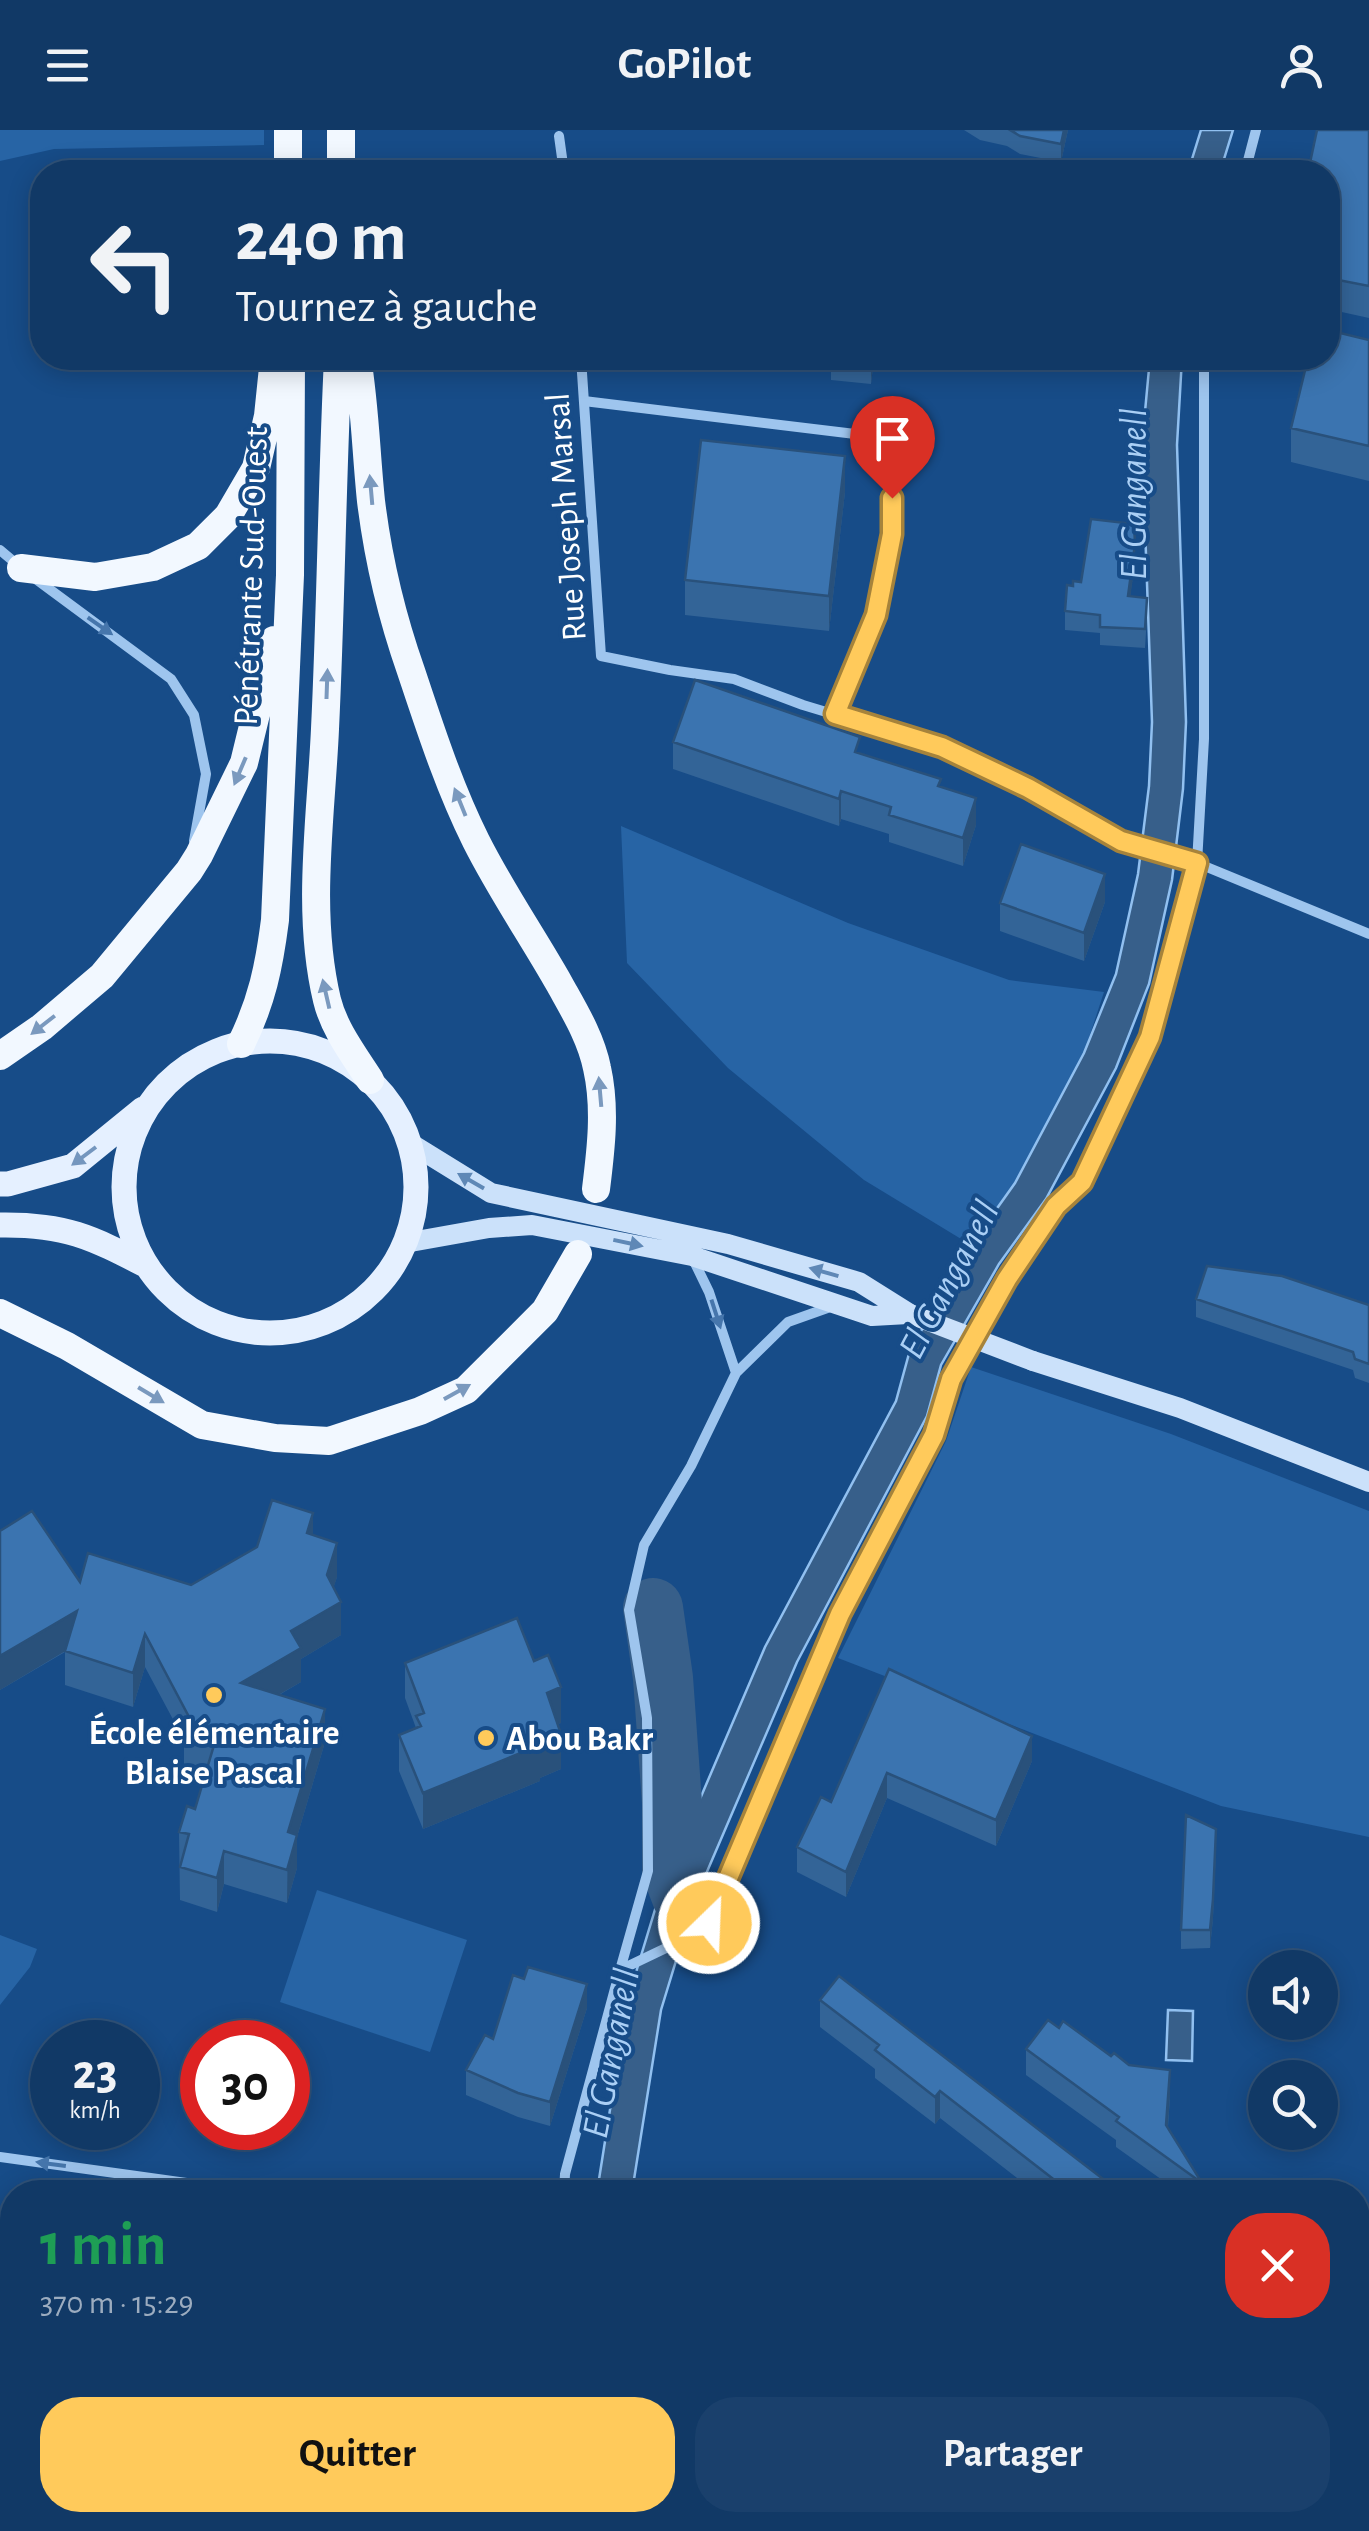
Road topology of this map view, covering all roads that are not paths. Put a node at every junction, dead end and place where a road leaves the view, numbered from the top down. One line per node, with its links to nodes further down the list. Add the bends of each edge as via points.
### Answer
1 (288, 130): 5 (highway)
2 (341, 130): 6 (highway)
3 (1256, 130): 8 (street)
4 (559, 136): 7 (street)
5 (288, 160)
6 (342, 160)
7 (562, 160)
8 (1248, 160)
9 (273, 370): 16 (highway, via 256,468 228,516 198,546 154,566 96,577)
10 (291, 370): 17 (highway, Pénétrante Sud-Ouest)
11 (338, 370): 24 (highway, one-way to 11, via 328,1006 318,954)
12 (359, 370): 28 (highway, one-way to 12, via 603,1134 598,1070 584,1027 474,838 409,666 372,504)
13 (583, 370): 15 (street, Rue Joseph Marsal)
14 (1204, 370): 19 (street, via 1204,739)
15 (584, 401): 18 (street, Rue Joseph Marsal, via 601,656 734,679); 18 (street, via 855,434 881,443 892,462 892,534 876,615)
16 (11, 559): 20 (street, one-way to 20, via 171,679 194,715 206,774)
17 (290, 575): 20 (highway, one-way to 20, via 244,763); 22 (highway, Pénétrante Sud-Ouest, via 275,920 269,968)
18 (835, 714): 19 (street, Rue Joseph Marsal, via 942,747 1121,841)
19 (1197, 863): 21 (street, Rue Joseph Marsal); 40 (street, via 1150,1037 1082,1182 1056,1206 1007,1279 951,1379 934,1435 840,1614 709,1923)
20 (189, 872): 23 (highway, one-way to 23, via 102,976)
21 (1369, 934)
22 (241, 1044): 24 (main road, via 297,1043 348,1063); 25 (main road, via 208,1055)
23 (0, 1056)
24 (370, 1080): 26 (main road)
25 (154, 1099): 27 (main road, one-way to 27, via 74,1166); 34 (main road, via 132,1138 124,1182 129,1226)
26 (410, 1143): 29 (main road, one-way to 26); 31 (main road, via 415,1210)
27 (0, 1184)
28 (596, 1189)
29 (535, 1215): 31 (main road); 33 (main road, one-way to 33); 37 (main road, one-way to 29, via 859,1282 728,1244)
30 (0, 1225): 34 (main road, via 75,1232)
31 (405, 1243): 34 (main road, via 362,1302 295,1332 246,1332 212,1321 180,1302)
32 (578, 1254): 36 (highway, one-way to 32, via 202,1426 329,1441 466,1390 545,1311)
33 (692, 1256): 35 (main road); 38 (street, one-way to 38)
34 (147, 1266)
35 (837, 1304): 37 (main road, via 872,1316); 38 (street, via 788,1322)
36 (0, 1313)
37 (910, 1314): 39 (main road, bridge)
38 (736, 1373): 40 (street, via 644,1545 629,1610 647,1718 648,1871)
39 (1369, 1482)
40 (620, 1970): 43 (street)
41 (0, 2157): 42 (street, one-way to 41)
42 (165, 2180)
43 (565, 2180)

